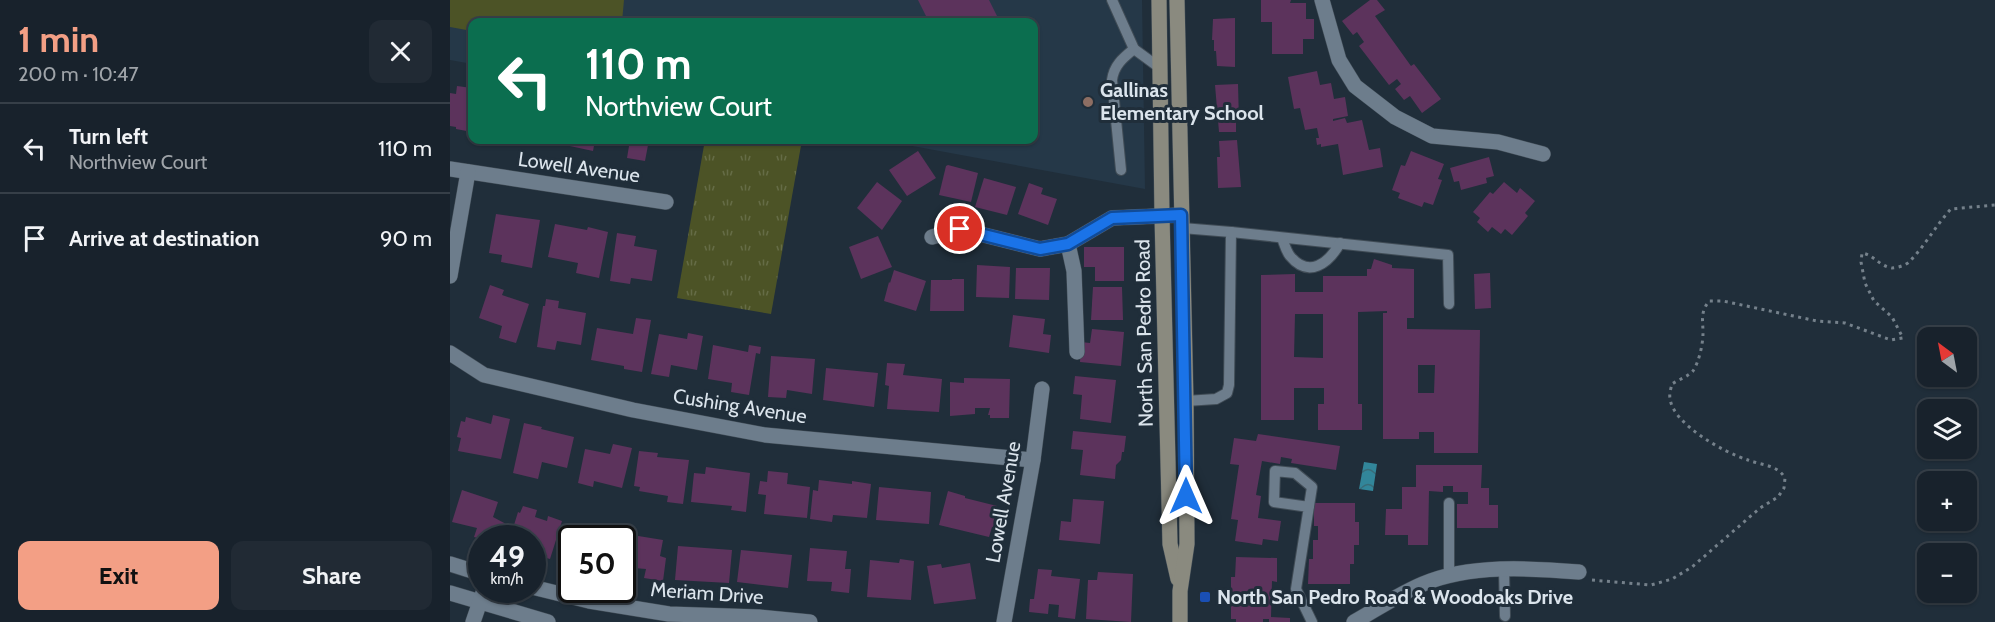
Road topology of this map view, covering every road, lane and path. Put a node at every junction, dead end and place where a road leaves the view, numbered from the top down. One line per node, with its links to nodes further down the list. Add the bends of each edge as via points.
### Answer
1 (1112, 0): 5 (lane)
2 (1158, 0): 6 (main road, North San Pedro Road)
3 (1177, 0): 14 (main road, North San Pedro Road)
4 (1322, 0): 7 (street, via 1339,60 1355,86 1395,117 1432,136 1498,142)
5 (1134, 49): 6 (lane); 9 (lane, via 1113,71 1112,80)
6 (1160, 68): 13 (main road, North San Pedro Road)
7 (1543, 154)
8 (450, 169): 10 (street, Lowell Avenue)
9 (1121, 170)
10 (468, 172): 11 (street, Lowell Avenue); 20 (street)
11 (666, 202)
12 (1995, 205): 32 (path, via 1951,209 1908,264 1893,268 1862,253 1865,283 1874,301 1892,316 1903,338 1891,340 1845,323 1709,301 1701,318 1701,349 1692,372 1672,384 1670,398 1678,418 1699,435 1745,460 1778,469 1785,478 1784,488 1692,567 1672,579 1651,585)
13 (1161, 216): 14 (street); 19 (street, via 1112,218); 35 (main road, North San Pedro Road, via 1170,544)
14 (1181, 221): 15 (lane); 25 (main road, North San Pedro Road)
15 (1230, 232): 17 (lane); 25 (lane, via 1227,393 1216,399)
16 (932, 237): 19 (street, via 960,229 1040,249)
17 (1282, 238): 18 (lane); 18 (lane, via 1289,255 1302,266 1318,266 1332,257)
18 (1340, 243): 21 (lane, via 1448,255)
19 (1068, 244): 22 (street, via 1074,271)
20 (450, 276)
21 (1449, 304)
22 (1077, 352)
23 (450, 353): 26 (street, Cushing Avenue, via 484,375 633,410 765,435)
24 (1042, 388): 26 (street, Lowell Avenue)
25 (1186, 401): 35 (main road, North San Pedro Road, via 1187,544)
26 (1033, 460): 45 (street, Lowell Avenue)
27 (1449, 503): 33 (lane)
28 (1309, 507): 47 (lane, via 1296,589)
29 (450, 564): 30 (street)
30 (468, 570)
31 (1504, 570): 32 (street, via 1533,568); 33 (street); 40 (lane)
32 (1581, 575)
33 (1449, 576): 48 (street, via 1424,583)
34 (546, 590): 41 (street, Meriam Drive, via 669,614)
35 (1180, 591): 46 (main road, North San Pedro Road)
36 (450, 593): 37 (street)
37 (468, 595)
38 (479, 603): 42 (street)
39 (499, 603): 43 (street)
40 (1505, 616)
41 (782, 621): 44 (street, Meriam Drive)
42 (473, 622)
43 (548, 622)
44 (810, 622)
45 (1004, 622)
46 (1180, 622)
47 (1312, 622)
48 (1354, 622)

